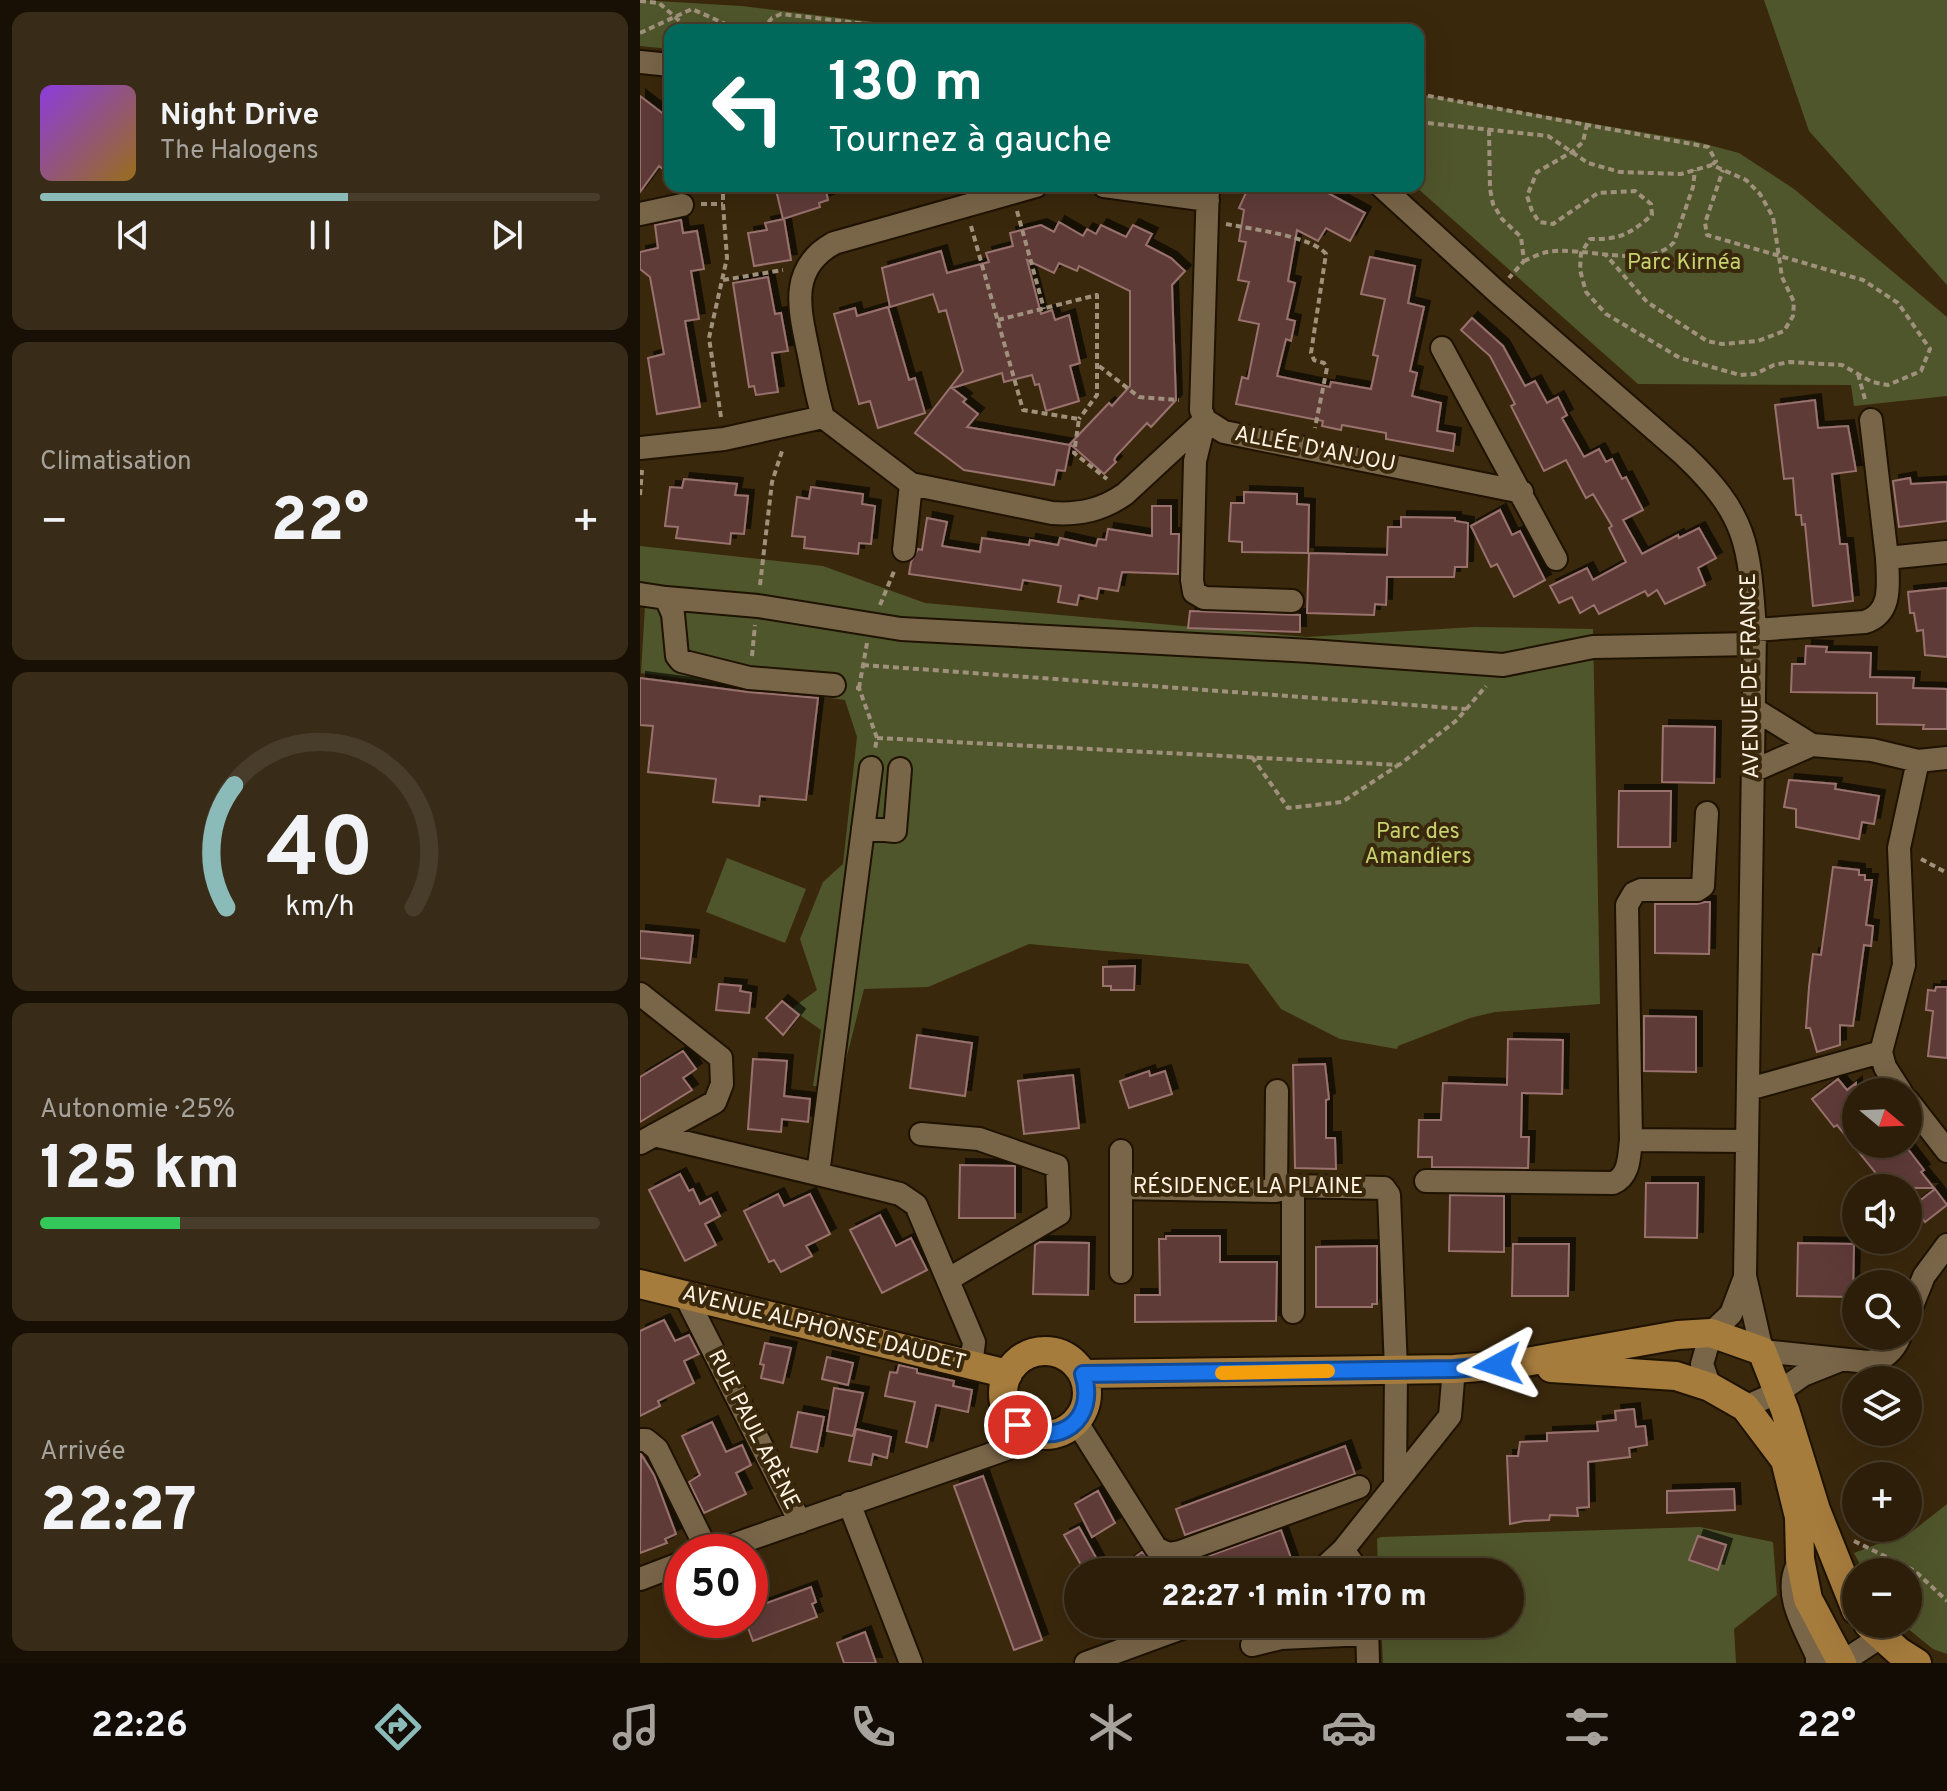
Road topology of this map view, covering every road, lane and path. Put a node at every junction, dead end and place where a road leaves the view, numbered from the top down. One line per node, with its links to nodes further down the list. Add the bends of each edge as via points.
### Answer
1 (640, 1): 2 (path, via 659,3)
2 (675, 17): 3 (path); 4 (path, via 692,9); 7 (path)
3 (683, 24)
4 (726, 24)
5 (767, 24): 6 (path, via 781,14)
6 (867, 24)
7 (640, 33)
8 (640, 62): 9 (street)
9 (664, 64)
10 (1424, 95): 12 (path)
11 (1424, 123): 13 (path)
12 (1587, 124): 14 (path, via 1583,142); 15 (path, via 1708,147 1716,157)
13 (1489, 130): 14 (path, via 1548,136); 26 (path, via 1493,204 1521,237 1524,261 1549,252)
14 (1572, 152): 16 (path, via 1620,172); 26 (path, via 1537,172 1527,196 1539,222 1553,224 1606,191 1635,191 1651,204 1652,215 1614,240 1590,239)
15 (1712, 165): 16 (path); 17 (path)
16 (1695, 170): 27 (path, via 1669,248 1639,255)
17 (1723, 170): 28 (path, via 1746,180 1760,194 1773,217); 28 (path, via 1705,223 1707,235)
18 (723, 192): 30 (path)
19 (1012, 192): 24 (street); 31 (path)
20 (1143, 192): 22 (street)
21 (1388, 192): 56 (street, AVENUE DE FRANCE, via 1712,481 1743,536)
22 (1208, 202): 36 (street); 43 (path, via 1326,254 1311,353 1327,368)
23 (682, 205): 25 (street)
24 (965, 205): 29 (street, via 834,243); 32 (path)
25 (640, 214)
26 (1581, 253): 27 (path); 35 (path, via 1586,292 1606,314 1680,358 1740,375 1814,361 1842,365)
27 (1605, 254): 28 (path, via 1647,302 1699,338 1722,344 1758,341 1784,331 1794,302)
28 (1778, 256): 35 (path, via 1863,280 1898,303 1930,349 1921,371 1903,380 1888,385)
29 (807, 266): 30 (path); 37 (street, via 799,310)
30 (723, 280): 41 (path, via 709,338)
31 (1044, 309): 32 (path); 34 (path, via 1097,295)
32 (998, 320): 38 (path, via 1023,410)
33 (1442, 348): 45 (street)
34 (1097, 365): 36 (path, via 1139,397); 38 (path, via 1097,395)
35 (1858, 374): 39 (path)
36 (1203, 411): 43 (street, ALLÉE D'ANJOU, via 1224,432); 46 (street, ALLÉE D'ANJOU); 53 (street, via 1195,461 1194,592 1204,598)
37 (823, 417): 40 (street); 44 (street, ALLÉE D'ANJOU)
38 (1079, 419): 46 (path, via 1074,453)
39 (1871, 420): 49 (street)
40 (786, 426): 41 (street); 54 (path, via 772,482)
41 (724, 439): 42 (street)
42 (642, 448)
43 (1311, 449): 45 (street, ALLÉE D'ANJOU)
44 (911, 484): 46 (street, ALLÉE D'ANJOU, via 1074,514 1111,504); 47 (street)
45 (1522, 492): 50 (street)
46 (1125, 494)
47 (904, 550): 55 (path)
48 (1947, 552): 49 (street)
49 (1887, 558): 56 (street, via 1888,596 1875,619)
50 (1556, 559)
51 (640, 594): 52 (street)
52 (666, 598): 54 (street); 59 (street, via 681,661)
53 (1292, 601)
54 (758, 606): 55 (street); 59 (path)
55 (871, 624): 57 (path); 58 (street)
56 (1754, 637): 58 (street, via 1593,647); 63 (street, AVENUE DE FRANCE)
57 (863, 665): 61 (path); 62 (path)
58 (1503, 665): 62 (path)
59 (749, 678): 60 (street)
60 (834, 685): 61 (path)
61 (859, 688): 64 (path)
62 (1466, 709): 69 (path)
63 (1754, 709): 65 (street); 72 (street, AVENUE DE FRANCE)
64 (877, 738): 66 (path); 70 (path)
65 (1812, 745): 68 (street, via 1872,750); 72 (street)
66 (1252, 757): 69 (path); 69 (path, via 1288,808 1342,802)
67 (1947, 758): 68 (street)
68 (1918, 761): 76 (street, via 1899,848 1904,965)
69 (1399, 765)
70 (871, 768): 74 (street)
71 (900, 769): 74 (street, via 895,831)
72 (1753, 771): 78 (street, AVENUE DE FRANCE)
73 (1707, 813): 83 (street, via 1703,886 1641,890 1627,905)
74 (863, 828): 87 (street)
75 (640, 994): 82 (street, via 721,1058 722,1084 715,1102)
76 (1881, 1052): 77 (street); 78 (street)
77 (1892, 1078)
78 (1749, 1089): 84 (street, AVENUE DE FRANCE)
79 (1277, 1091): 90 (street)
80 (1922, 1119): 86 (street)
81 (921, 1134): 94 (street, via 979,1139 1057,1166 1059,1214)
82 (647, 1139): 87 (street)
83 (1631, 1140): 84 (street); 88 (street, via 1626,1173 1613,1183)
84 (1747, 1141): 93 (street, AVENUE DE FRANCE)
85 (1121, 1151): 89 (street)
86 (1947, 1151)
87 (818, 1174): 94 (street, via 900,1194 916,1205)
88 (1426, 1181)
89 (1121, 1188): 90 (street, RÉSIDENCE LA PLAINE); 92 (street)
90 (1285, 1188): 98 (street); 105 (street, RÉSIDENCE LA PLAINE, via 1375,1186 1389,1195)
91 (1947, 1245): 95 (street)
92 (1121, 1272)
93 (1745, 1276): 99 (street, AVENUE DE FRANCE, via 1731,1314); 101 (street, AVENUE DE FRANCE)
94 (949, 1279): 104 (street, via 974,1342)
95 (1922, 1281)
96 (640, 1284): 97 (main road, AVENUE ALPHONSE DAUDET)
97 (685, 1295): 104 (main road, AVENUE ALPHONSE DAUDET); 118 (street, RUE PAUL ARÈNE)
98 (1293, 1312)
99 (1711, 1333): 101 (main road); 103 (main road); 109 (street, via 1702,1364)
100 (1891, 1350): 102 (street, via 1880,1360)
101 (1762, 1351): 102 (street); 110 (main road)
102 (1839, 1360): 110 (street)
103 (1515, 1364): 106 (main road); 109 (main road, via 1676,1376)
104 (971, 1365): 107 (main road, AVENUE ALPHONSE DAUDET)
105 (1396, 1369): 106 (main road); 108 (main road); 115 (street)
106 (1454, 1369): 115 (street, via 1450,1416)
107 (1008, 1374): 108 (main road, via 1023,1357 1046,1350 1068,1357); 113 (main road, via 1004,1401 1018,1425)
108 (1083, 1374): 112 (main road, via 1087,1399)
109 (1710, 1387): 111 (main road)
110 (1779, 1392): 111 (street); 126 (main road)
111 (1745, 1407): 134 (main road, via 1785,1460 1799,1517 1808,1599)
112 (1076, 1421): 113 (main road, via 1054,1434); 116 (street, via 1156,1548 1168,1554)
113 (1030, 1432): 117 (street, via 1009,1448)
114 (640, 1440): 119 (street, via 657,1449)
115 (1395, 1483): 122 (street)
116 (1359, 1487)
117 (849, 1503): 118 (street); 135 (street)
118 (800, 1522): 120 (street)
119 (701, 1534)
120 (764, 1534)
121 (1854, 1542): 128 (path, via 1915,1571)
122 (1343, 1550): 123 (street); 124 (street)
123 (1334, 1558)
124 (1349, 1558)
125 (664, 1570): 127 (street)
126 (1842, 1575)
127 (640, 1579)
128 (1947, 1601)
129 (1155, 1638): 136 (street)
130 (1281, 1638): 132 (street)
131 (1367, 1638): 137 (street)
132 (1252, 1645)
133 (1892, 1647): 134 (street)
134 (1831, 1661)
135 (911, 1663)
136 (1086, 1663)
137 (1368, 1663)

